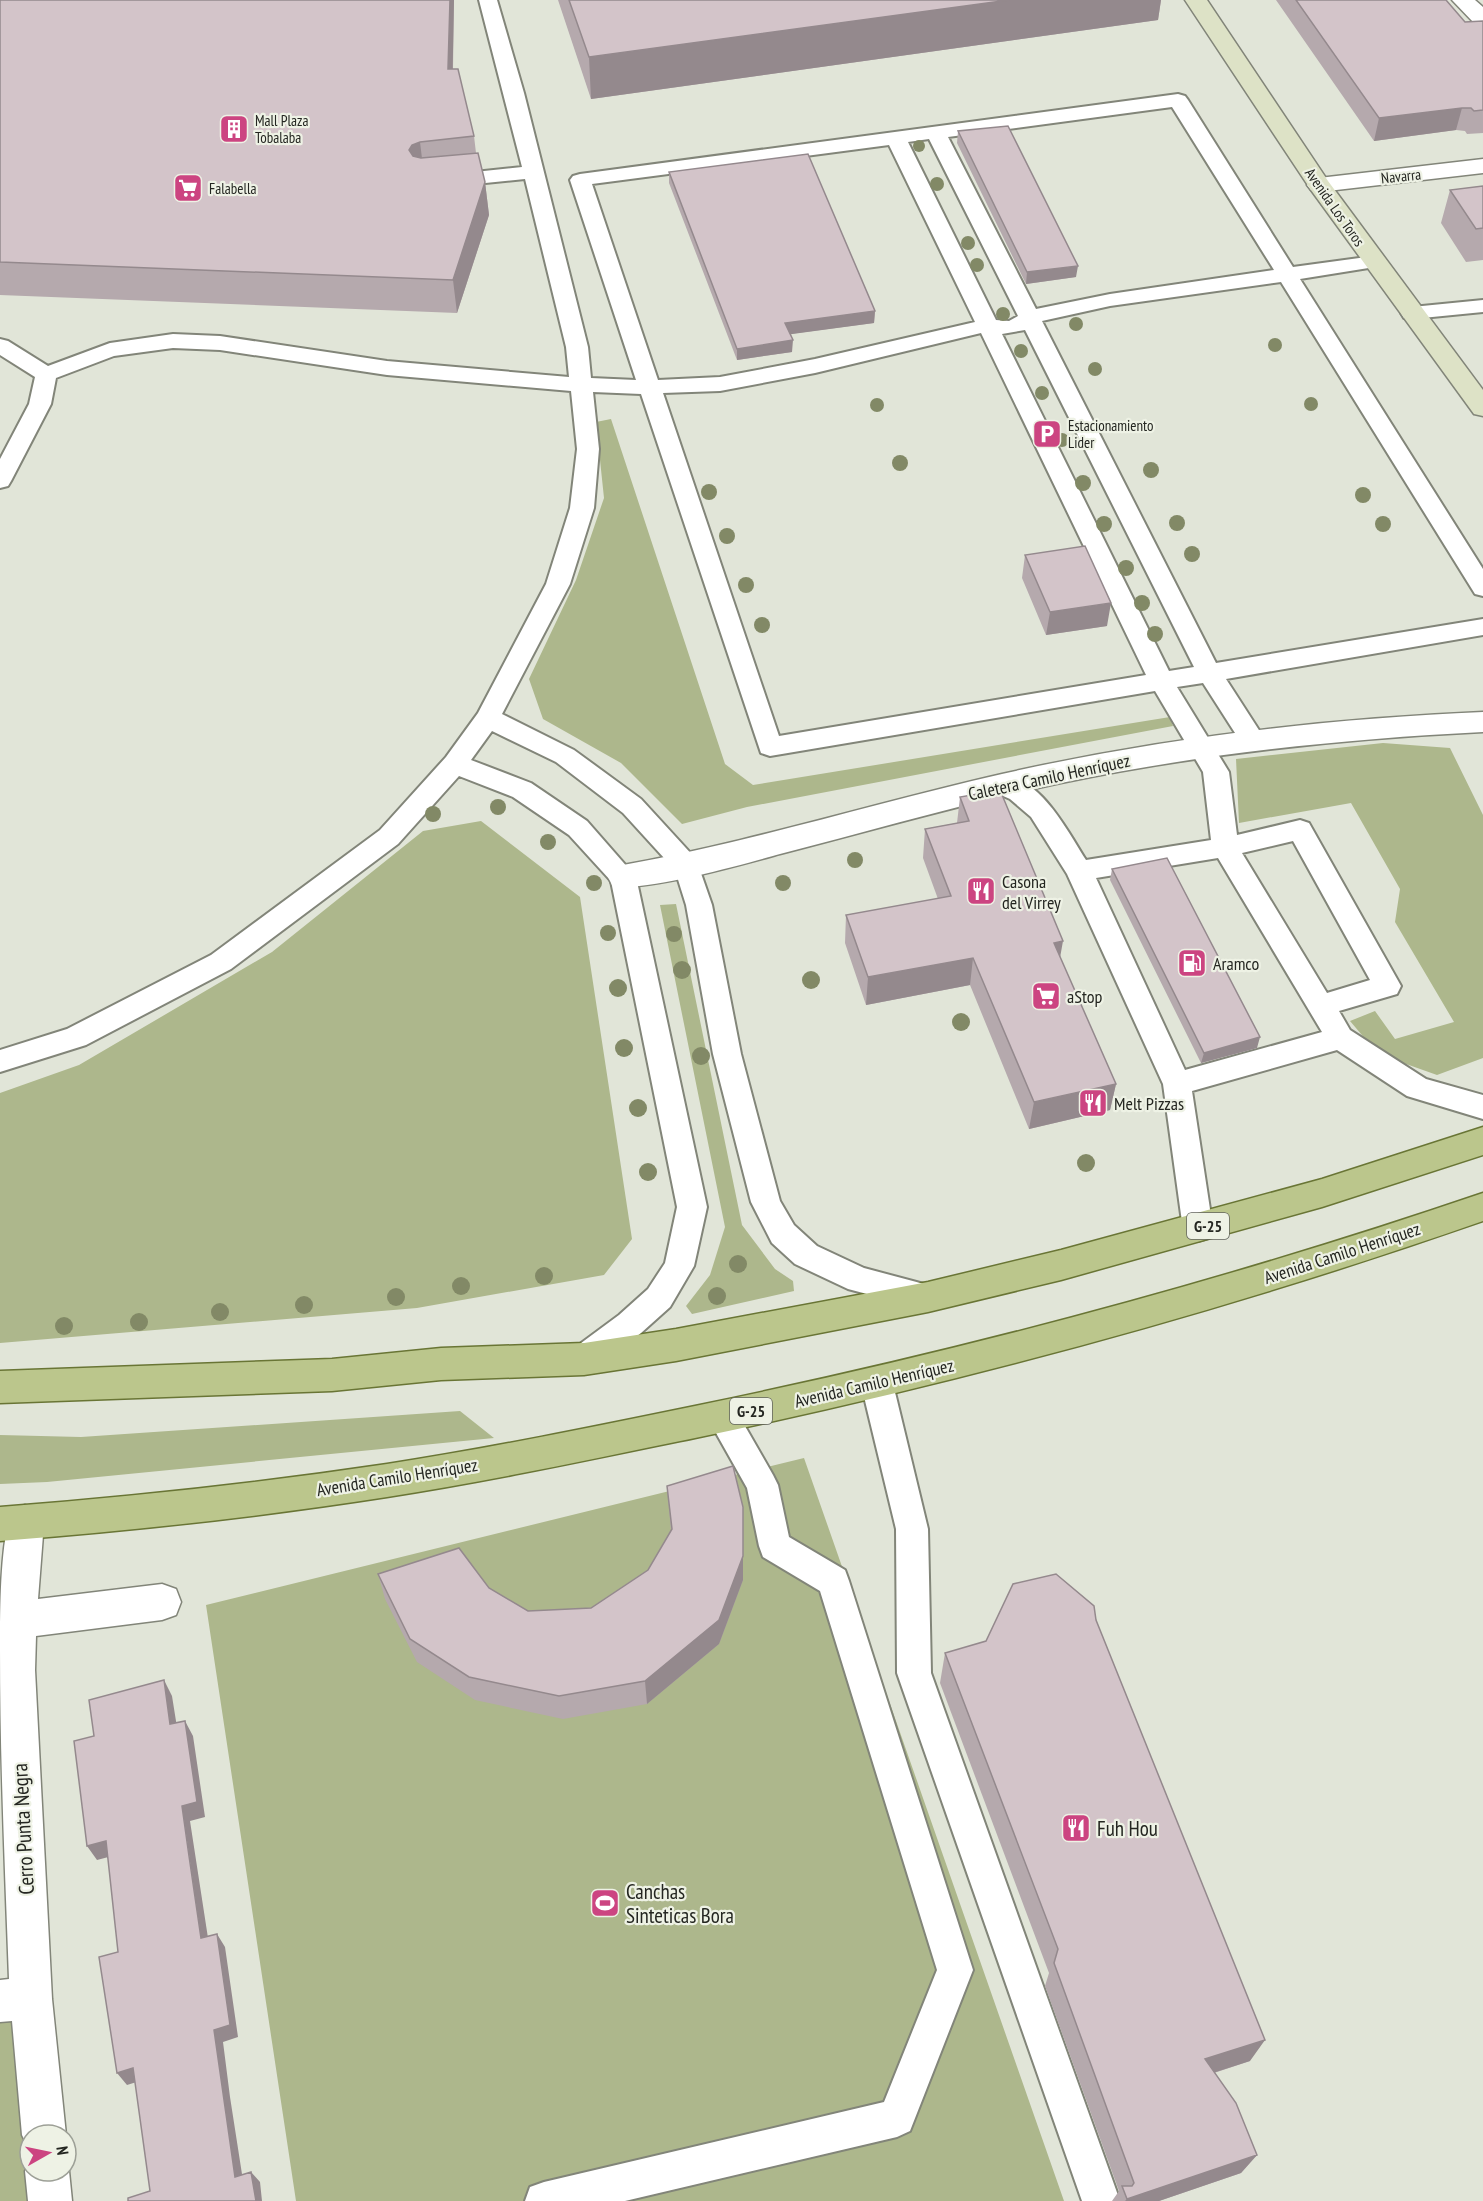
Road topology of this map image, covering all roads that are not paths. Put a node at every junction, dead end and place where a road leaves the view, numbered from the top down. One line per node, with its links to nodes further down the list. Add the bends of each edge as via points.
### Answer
1 (488, 0): 8 (lane)
2 (1196, 0): 10 (main road, Avenida Los Toros)
3 (1463, 0): 4 (street)
4 (1483, 19)
5 (936, 133): 6 (lane); 12 (lane, via 1178,100); 15 (lane)
6 (896, 138): 16 (lane); 20 (lane, via 580,180)
7 (1483, 166): 10 (street, Navarra)
8 (533, 172): 9 (lane); 19 (lane)
9 (425, 183)
10 (1319, 185): 11 (main road, Avenida Los Toros)
11 (1374, 262): 12 (lane); 14 (main road, Avenida Los Toros)
12 (1287, 275): 15 (lane, via 1110,300); 23 (lane)
13 (1483, 306): 14 (lane)
14 (1412, 314): 21 (main road, Avenida Los Toros)
15 (1029, 317): 16 (lane, via 1022,324 1003,329); 25 (lane)
16 (987, 325): 20 (lane, via 720,384); 26 (lane)
17 (0, 345): 18 (lane)
18 (46, 374): 19 (lane, via 110,350 173,341 220,343 387,368); 22 (lane, via 40,404)
19 (583, 386): 20 (lane); 27 (lane, via 588,449 582,508 558,584)
20 (649, 387): 26 (lane, via 770,747)
21 (1483, 408)
22 (0, 481)
23 (1483, 588)
24 (1483, 627): 25 (lane)
25 (1209, 673): 26 (lane); 29 (lane)
26 (1161, 681): 30 (lane)
27 (488, 718): 31 (lane); 34 (lane, via 566,756 632,806)
28 (1483, 722): 29 (street, Caletera Camilo Henríquez)
29 (1253, 741): 30 (street, Caletera Camilo Henríquez)
30 (1200, 748): 32 (street, Caletera Camilo Henríquez); 33 (lane, via 1216,772)
31 (455, 764): 36 (lane, via 522,790 578,828); 39 (lane, via 389,837 221,962 76,1036)
32 (1003, 785): 34 (street, Caletera Camilo Henríquez); 35 (lane, via 1019,792 1040,810)
33 (1225, 847): 35 (lane); 37 (lane); 37 (lane, via 1300,830 1387,986)
34 (687, 866): 36 (street, Caletera Camilo Henríquez); 45 (lane, via 699,905 735,1087 766,1202 783,1234 806,1255 859,1280)
35 (1079, 872): 40 (lane)
36 (623, 877): 46 (lane, via 692,1207 679,1266 659,1298)
37 (1321, 1006): 38 (lane)
38 (1340, 1038): 40 (lane); 41 (lane, via 1417,1088)
39 (0, 1060)
40 (1178, 1083): 44 (lane)
41 (1483, 1107)
42 (1483, 1141): 44 (main road, G-25)
43 (1483, 1207): 47 (main road, Avenida Camilo Henríquez / G-25, via 1240,1286 989,1357)
44 (1198, 1229): 45 (main road, G-25)
45 (928, 1297): 46 (main road, G-25, via 768,1329)
46 (584, 1359): 48 (main road, G-25, via 441,1364 332,1375)
47 (877, 1384): 49 (main road, Avenida Camilo Henríquez / G-25); 58 (lane, via 912,1529 914,1672)
48 (0, 1387)
49 (723, 1417): 50 (main road, Avenida Camilo Henríquez / G-25, via 351,1486 162,1510); 57 (lane, via 762,1485 775,1546 833,1581 955,1970 897,2118)
50 (12, 1523): 52 (street, Cerro Punta Negra)
51 (162, 1602): 52 (street)
52 (8, 1621): 53 (street, Cerro Punta Negra, via 16,1670)
53 (16, 2000): 54 (street, Cerro Punta Negra)
54 (42, 2123)
55 (48, 2183): 56 (street)
56 (50, 2201)
57 (544, 2201)
58 (1101, 2201)

